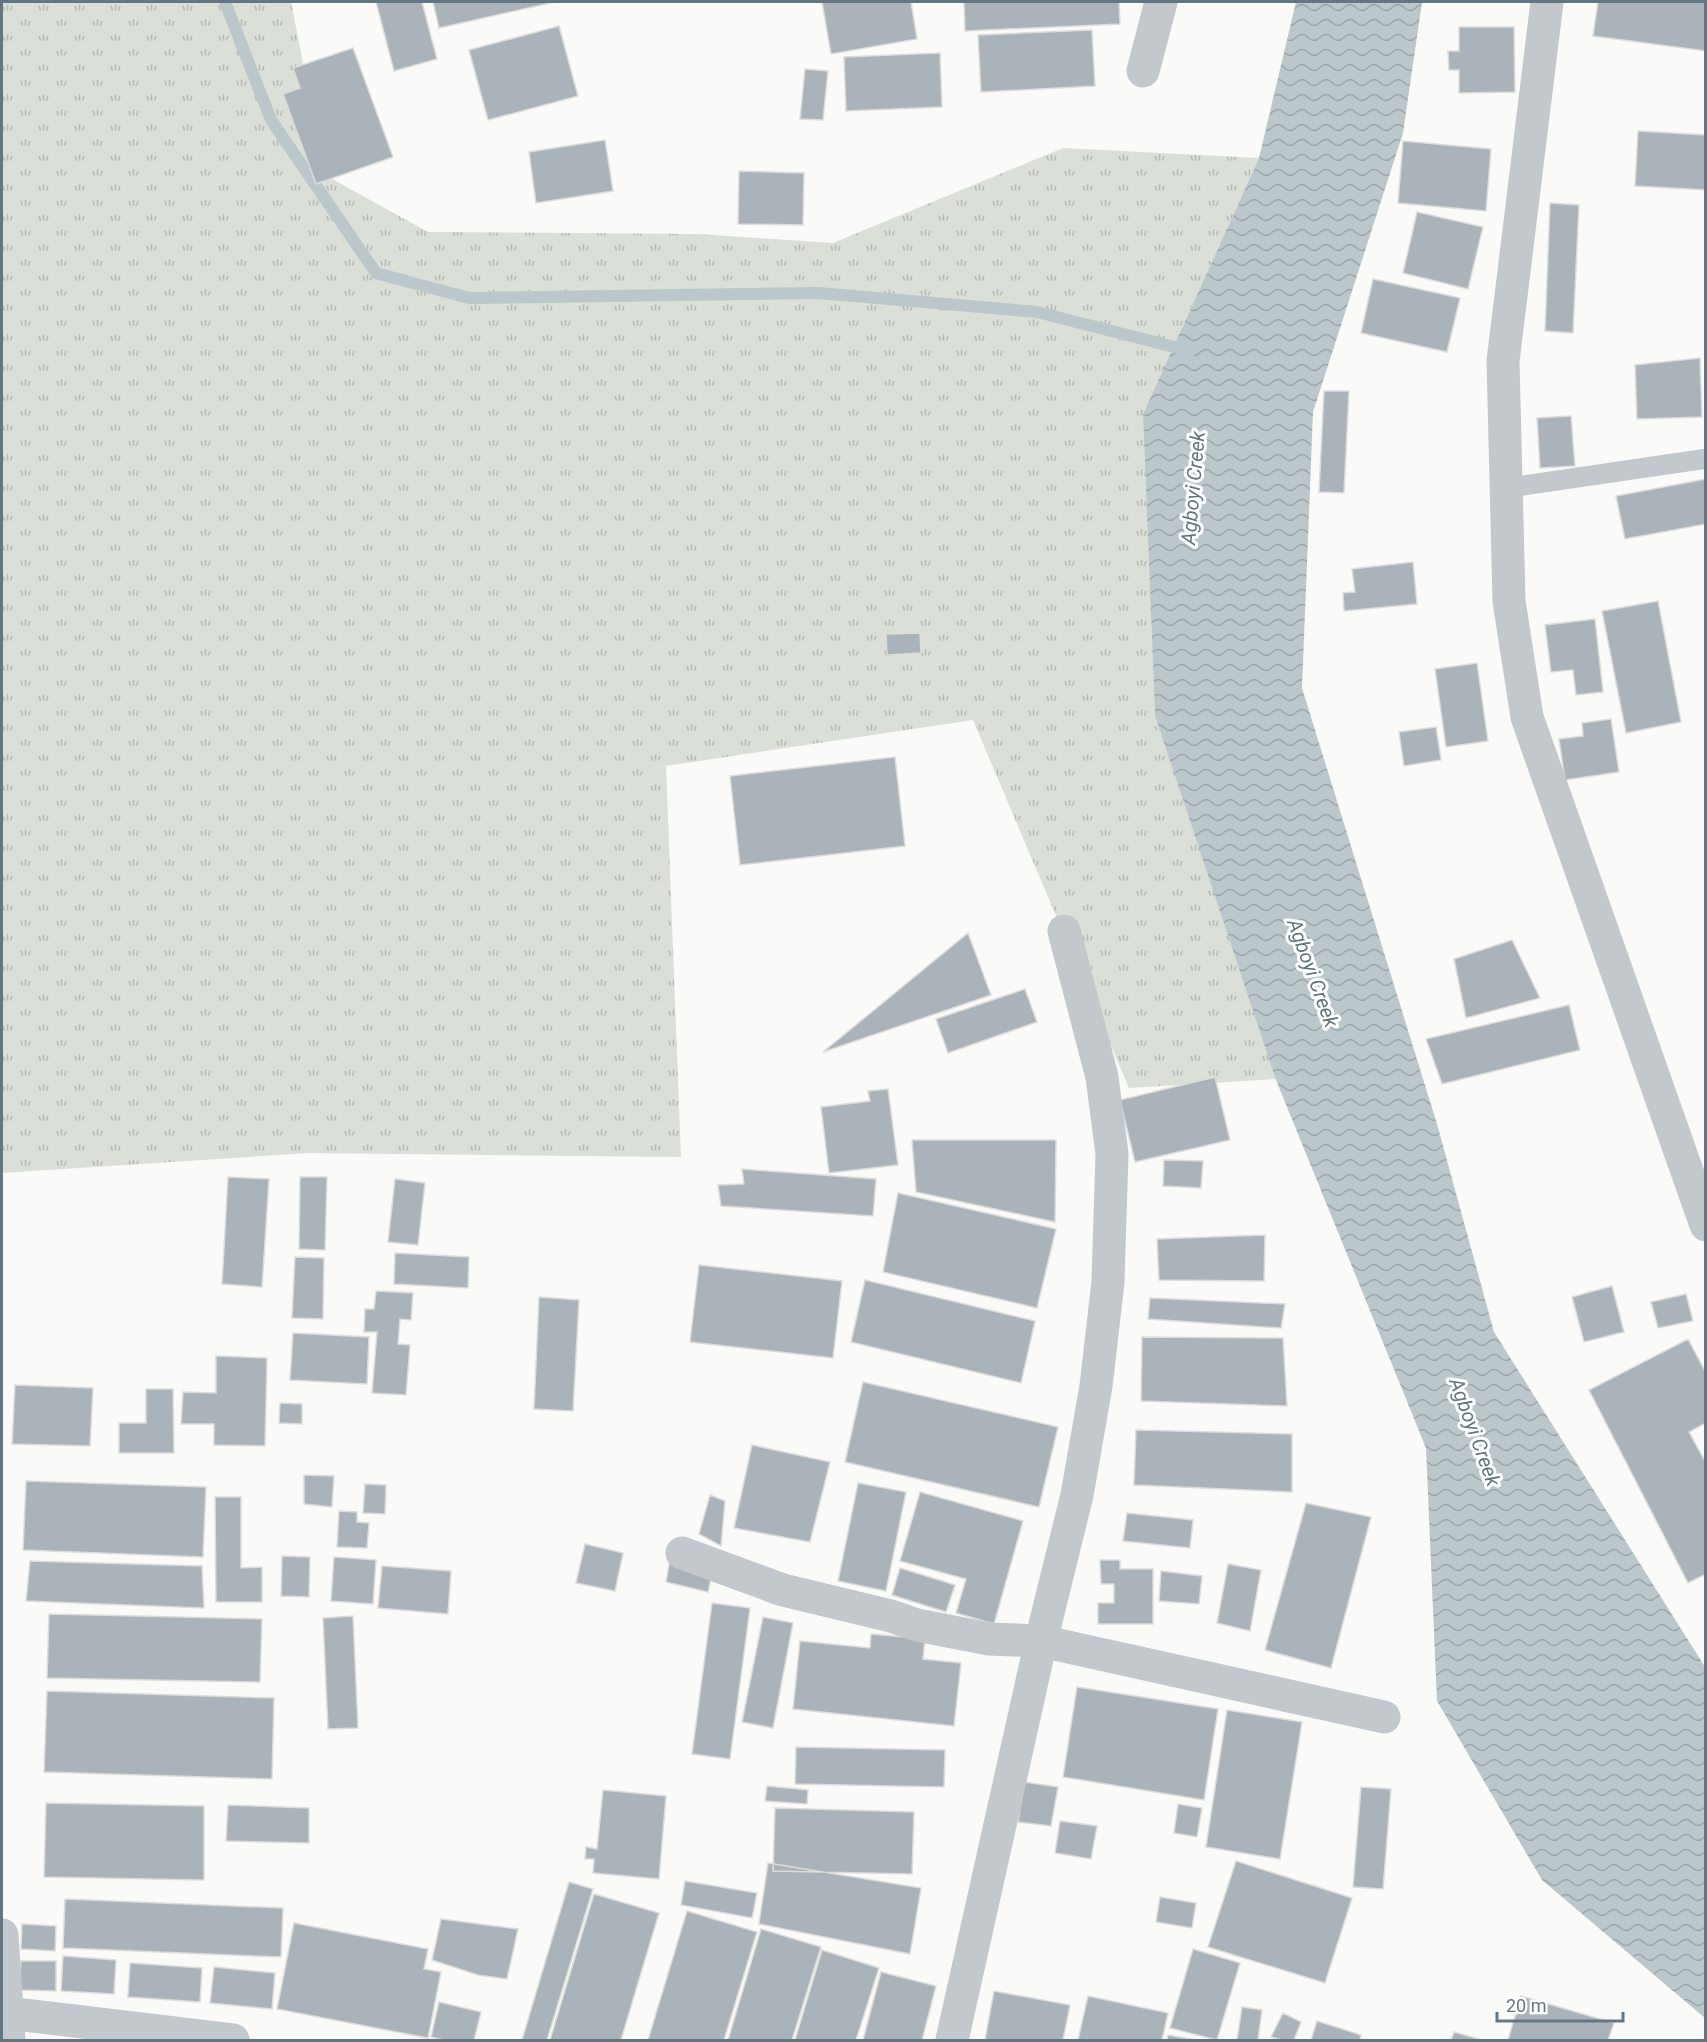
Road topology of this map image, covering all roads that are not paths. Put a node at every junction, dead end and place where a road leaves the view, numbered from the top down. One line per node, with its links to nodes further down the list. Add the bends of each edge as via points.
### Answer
1 (1161, 2): 3 (street)
2 (1547, 2): 5 (street, via 1503,361)
3 (1143, 71)
4 (1704, 459): 5 (lane)
5 (1506, 488): 7 (street, via 1509,601 1527,717)
6 (1064, 931): 9 (street, via 1102,1077 1112,1154 1108,1282 1096,1386 1077,1494)
7 (1706, 1225)
8 (682, 1552): 9 (street, via 783,1590 917,1625 989,1639)
9 (1041, 1641): 10 (street); 14 (street)
10 (1384, 1717)
11 (2, 1935): 12 (street)
12 (8, 2027): 13 (street)
13 (232, 2040)
14 (952, 2040)

